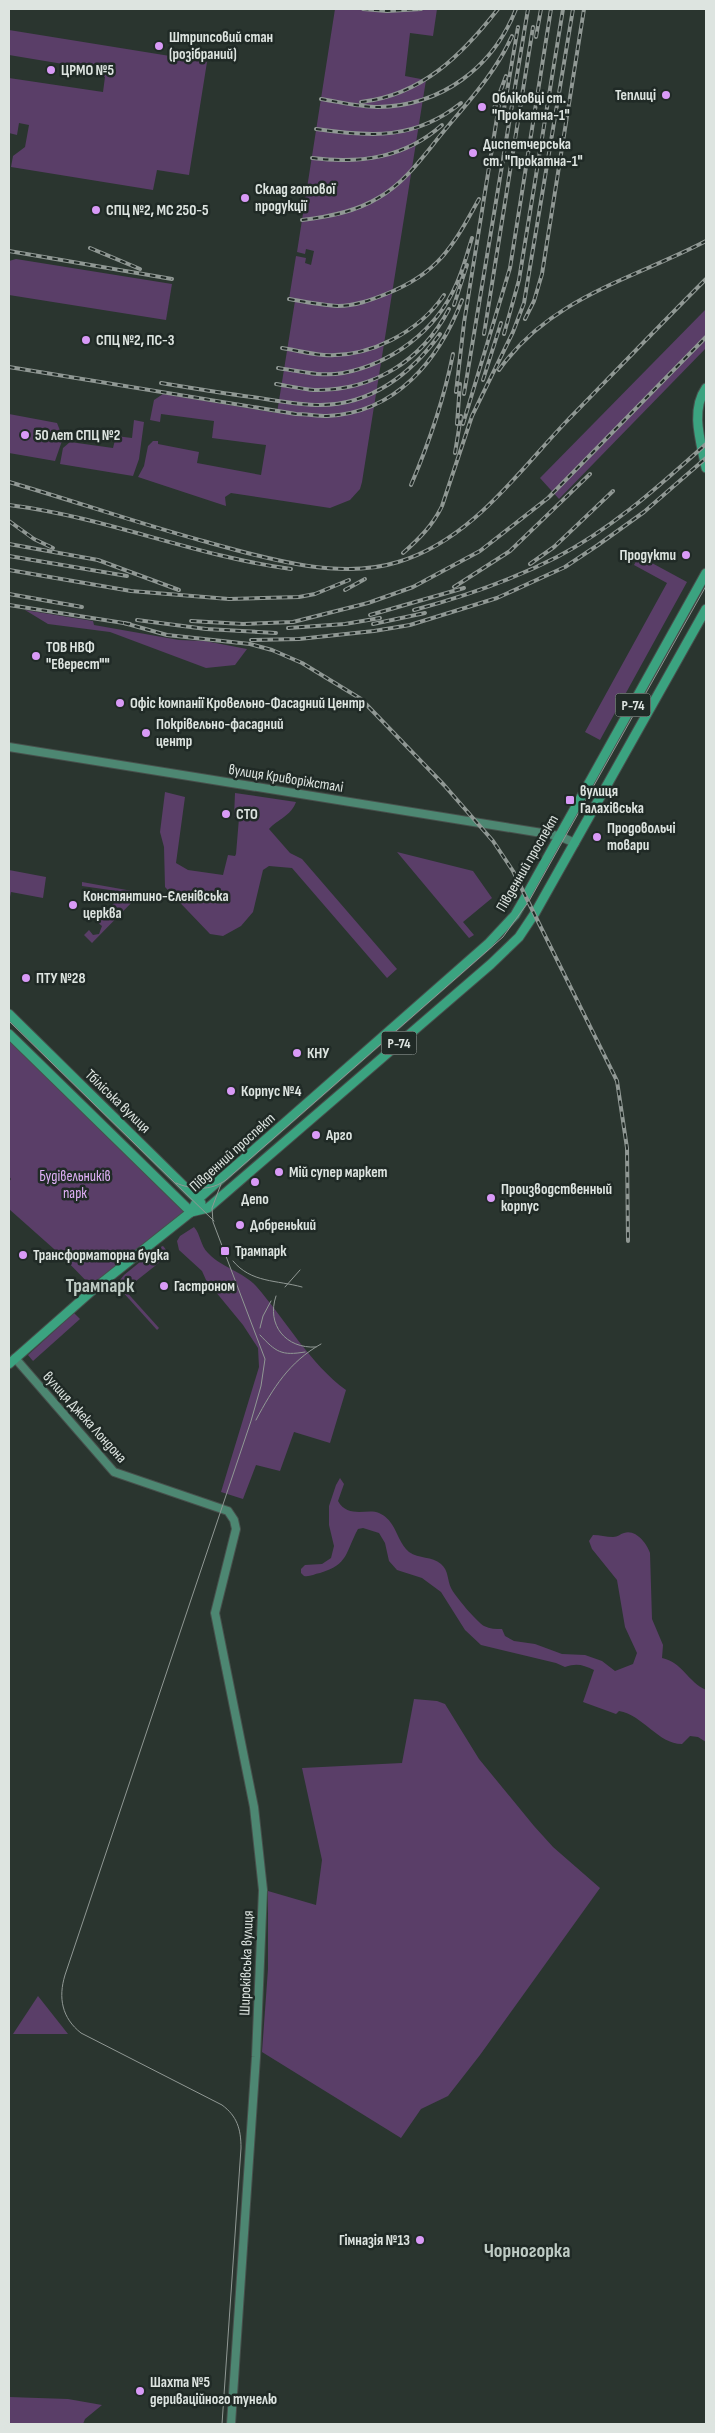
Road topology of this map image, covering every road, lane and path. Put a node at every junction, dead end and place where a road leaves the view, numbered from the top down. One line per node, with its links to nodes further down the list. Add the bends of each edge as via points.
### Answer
1 (706, 388): 2 (main road, via 697,409)
2 (706, 468)
3 (706, 573): 6 (main road, Південний проспект / Р-74)
4 (706, 609): 7 (main road, Південний проспект / Р-74)
5 (9, 747): 6 (main road, вулиця Криворіжсталі)
6 (560, 836): 7 (main road, вулиця Криворіжсталі); 10 (main road, Південний проспект / Р-74, via 518,910 491,941)
7 (575, 843): 11 (main road, Південний проспект / Р-74, via 530,922 509,947)
8 (9, 1014): 10 (main road, Тбіліська вулиця)
9 (9, 1034): 12 (main road, Тбіліська вулиця)
10 (198, 1199): 11 (main road, Тбіліська вулиця); 12 (main road, Південний проспект / Р-74)
11 (207, 1209): 12 (main road, Південний проспект / Р-74)
12 (191, 1212): 13 (main road, Р-74, via 94,1289)
13 (12, 1361): 14 (main road, вулиця Джека Лондона, via 114,1472)
14 (228, 1511): 15 (main road, Широківська вулиця, via 234,1520 235,1536 215,1613 254,1807 262,1890 256,2057)
15 (231, 2424)

